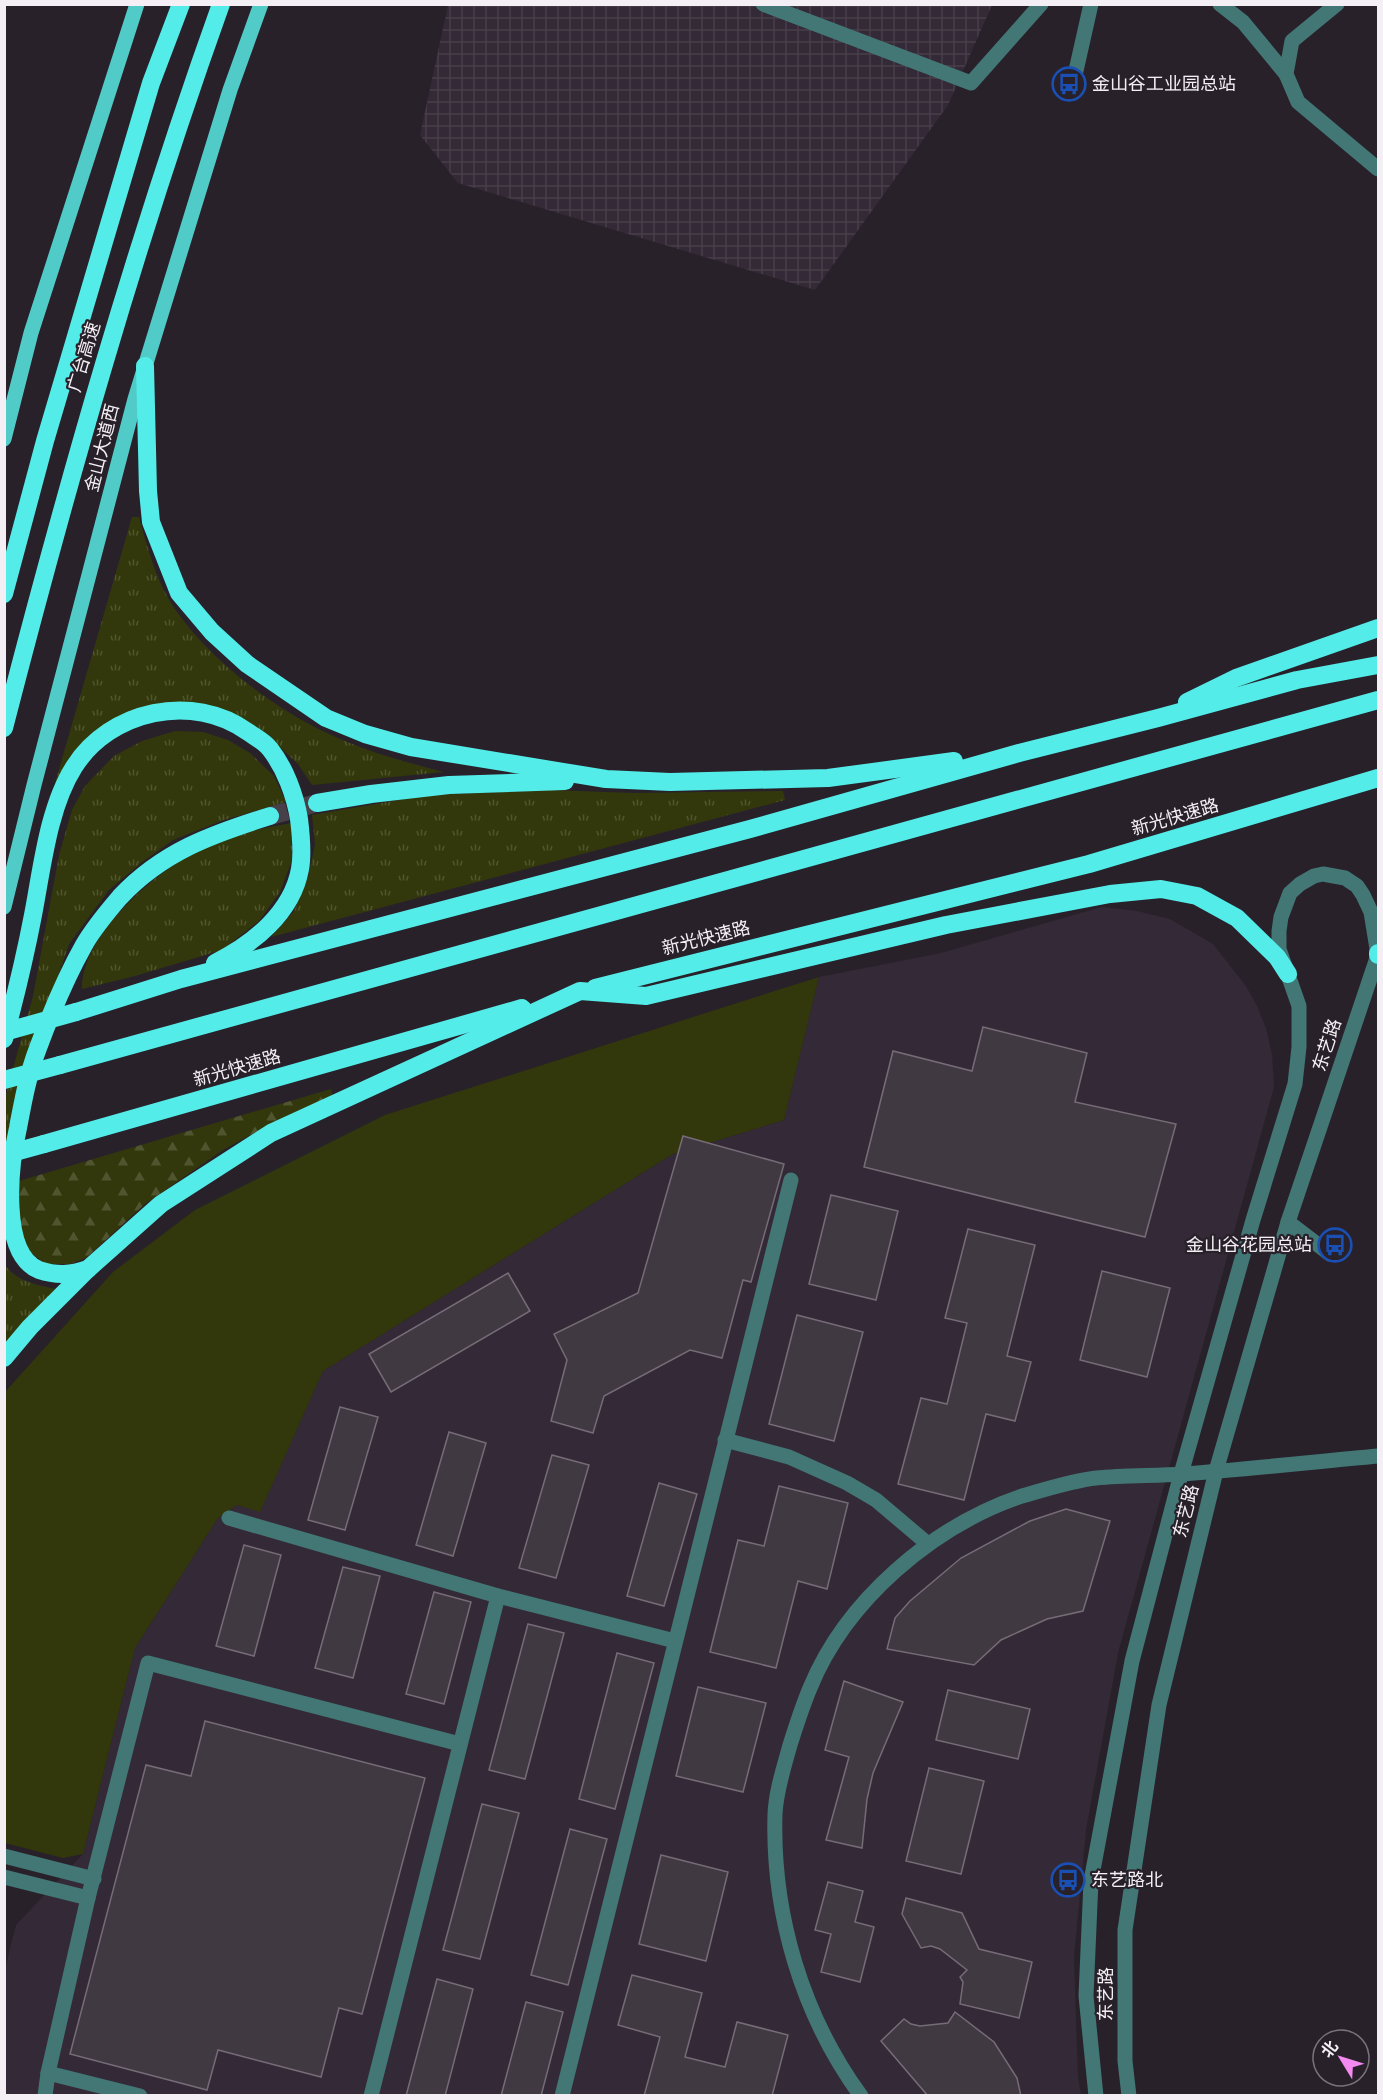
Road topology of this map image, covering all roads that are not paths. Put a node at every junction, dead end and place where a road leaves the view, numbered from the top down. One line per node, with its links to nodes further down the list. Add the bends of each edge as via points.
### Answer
1 (136, 4): 14 (main road, via 31,333)
2 (181, 4): 15 (highway, 广台高速, via 151,83)
3 (221, 4): 20 (highway, 广台高速, via 145,227 88,415)
4 (261, 4): 13 (main road, 金山大道西)
5 (763, 4): 6 (street, via 971,83)
6 (1041, 4)
7 (1092, 4): 11 (street)
8 (1220, 4): 10 (street, via 1243,22)
9 (1337, 4): 10 (street, via 1292,41)
10 (1286, 74): 12 (street, via 1298,102)
11 (1073, 84)
12 (1378, 169)
13 (145, 366): 23 (highway, via 151,522 179,593 212,632 247,664 326,718 365,734 411,747); 26 (main road, 金山大道西)
14 (4, 439)
15 (4, 594)
16 (1378, 628): 19 (highway, via 1236,678)
17 (1378, 665): 19 (highway, via 1297,680)
18 (1378, 700): 33 (highway, bridge)
19 (1149, 720): 21 (highway)
20 (4, 728)
21 (1018, 753): 23 (highway, via 828,778 670,782); 29 (highway, via 738,832)
22 (1378, 778): 30 (highway, 新光快速路, via 1089,864)
23 (606, 779): 24 (highway, via 449,785)
24 (317, 803)
25 (270, 816): 38 (highway, via 220,831 182,849 150,869 119,898 85,943 37,1050 7,1180 8,1241 16,1257 33,1269 50,1274)
26 (4, 907)
27 (1378, 954): 28 (street, 东艺路, via 1371,912 1357,886 1345,878 1314,876 1290,893 1281,917 1280,949); 36 (street, 东艺路)
28 (1288, 974): 30 (highway, via 1277,957 1237,918 1197,896 1161,889 1110,894 946,925 646,996); 43 (street, 东艺路, via 1299,1006 1295,1084)
29 (181, 979): 31 (highway, bridge); 32 (highway, via 237,952 261,934 294,891 301,867 297,807 286,776 269,747 238,725 200,710 155,711 124,722 92,744 74,767 45,846 25,957)
30 (580, 991): 34 (highway, 新光快速路, bridge); 38 (highway, via 271,1133 161,1204)
31 (4, 1032)
32 (4, 1039)
33 (4, 1080)
34 (4, 1155)
35 (791, 1180): 40 (street)
36 (1288, 1222): 37 (street); 42 (street, 东艺路)
37 (1330, 1254)
38 (88, 1269): 39 (highway)
39 (4, 1358)
40 (725, 1440): 45 (street, via 789,1456 847,1483 876,1500); 47 (street)
41 (1378, 1456): 42 (street)
42 (1216, 1471): 43 (street); 60 (street, 东艺路, via 1159,1705 1125,1930 1125,2061)
43 (1181, 1474): 45 (street, via 1093,1478 1024,1496 992,1508); 59 (street, 东艺路, via 1132,1661 1092,1881 1086,1996)
44 (229, 1518): 46 (street)
45 (928, 1544): 58 (street, via 880,1586 830,1651 810,1686 793,1735 775,1811 776,1857 793,1957 823,2035)
46 (498, 1596): 47 (street); 48 (street)
47 (675, 1641): 57 (street)
48 (460, 1744): 51 (street, via 148,1663); 56 (street)
49 (4, 1856): 51 (street)
50 (4, 1877): 52 (street)
51 (94, 1879): 52 (street)
52 (88, 1898): 53 (street)
53 (48, 2073): 54 (street); 55 (street)
54 (45, 2096)
55 (140, 2096)
56 (371, 2096)
57 (562, 2096)
58 (861, 2096)
59 (1096, 2096)
60 (1129, 2096)

